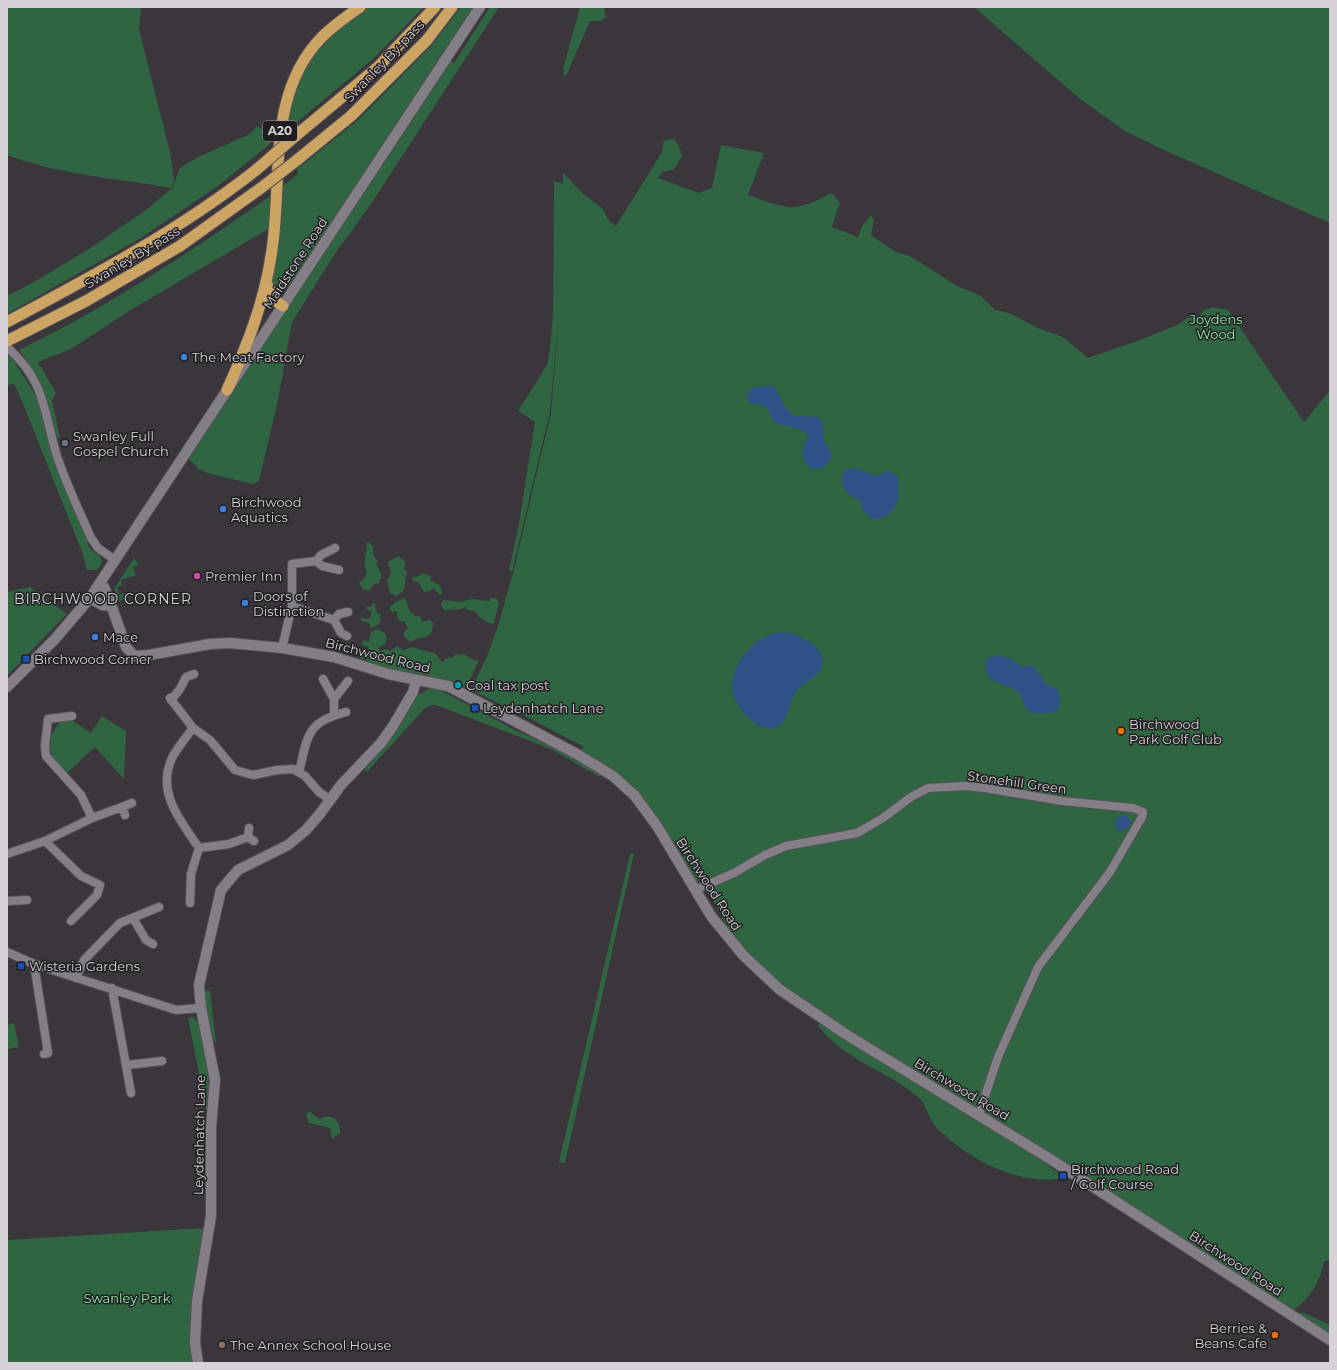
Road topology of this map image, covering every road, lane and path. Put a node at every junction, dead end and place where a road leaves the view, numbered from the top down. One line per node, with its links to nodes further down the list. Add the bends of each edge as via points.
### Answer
1 (360, 7): 5 (highway, A20, via 321,38 305,60 288,93 280,131 272,248)
2 (435, 7): 7 (highway, Swanley By-pass / A20, bridge, via 378,67 256,170 163,234 77,285)
3 (452, 7): 8 (highway, Swanley By-pass / A20, bridge, via 427,40 351,116 260,188 180,246)
4 (480, 7): 6 (street, Maidstone Road)
5 (266, 284): 6 (highway, via 273,298); 9 (highway, A20, via 248,343)
6 (283, 306): 9 (street, Maidstone Road)
7 (7, 322)
8 (9, 343): 11 (street, via 34,377 43,398 57,453 91,538 98,548)
9 (226, 390): 11 (street, Maidstone Road)
10 (335, 548): 12 (street, via 321,555)
11 (115, 560): 14 (street, Maidstone Road)
12 (316, 561): 13 (street, via 322,566); 17 (street, via 292,564)
13 (338, 570)
14 (99, 584): 15 (street, Maidstone Road); 16 (street, Birchwood Road, via 104,587)
15 (90, 598): 16 (street, via 102,605); 26 (street, Maidstone Road, via 55,639)
16 (110, 606): 21 (street, Birchwood Road, via 126,647 134,656 221,644)
17 (292, 606): 19 (street); 21 (street)
18 (348, 612): 19 (street, via 339,614)
19 (334, 620): 20 (street, via 341,633)
20 (347, 636)
21 (282, 648): 25 (street, Birchwood Road, via 334,657)
22 (194, 674): 31 (street, via 186,677 180,689 170,699)
23 (323, 679): 27 (street)
24 (348, 681): 27 (street)
25 (416, 681): 33 (street, Leydenhatch Lane, via 413,692 381,743 341,785); 42 (street, Birchwood Road, via 448,686 577,754 612,776 635,796 646,810)
26 (7, 688)
27 (334, 699): 29 (street)
28 (346, 712): 29 (street)
29 (334, 714): 32 (street, via 311,730)
30 (72, 716): 37 (street, via 48,719 45,752 49,761 82,795)
31 (193, 728): 32 (street, via 210,740 235,770 253,775 286,768); 40 (street, via 173,756 167,787 174,811)
32 (299, 772): 33 (street)
33 (331, 800): 54 (street, Leydenhatch Lane, via 306,830 288,845 238,870 221,890 200,980)
34 (132, 803): 35 (street)
35 (122, 807): 36 (street); 37 (street)
36 (125, 815)
37 (92, 818): 39 (street)
38 (249, 828): 40 (street, via 251,839)
39 (46, 841): 41 (street); 48 (street, via 80,876 100,885 97,895)
40 (199, 848): 45 (street, via 190,874)
41 (7, 854)
42 (694, 890): 59 (street, Birchwood Road, via 729,940 779,989 848,1035); 59 (street, Stonehill Green, via 786,846 857,832 928,788 985,788 1062,801 1122,806 1143,812 1110,872 1038,966 998,1057)
43 (27, 900): 44 (street)
44 (7, 902)
45 (190, 903)
46 (159, 907): 47 (street)
47 (132, 918): 49 (street, via 146,940); 52 (street, via 120,923 93,950 84,960)
48 (71, 921)
49 (153, 944)
50 (7, 952): 51 (street)
51 (34, 964): 52 (street); 55 (street, via 48,1053)
52 (76, 978): 53 (street)
53 (112, 988): 54 (street, via 176,1010); 57 (street)
54 (200, 1008): 61 (street, Leydenhatch Lane, via 216,1080 210,1127 211,1216 197,1301 195,1343)
55 (44, 1054)
56 (162, 1061): 57 (street)
57 (127, 1065): 58 (street)
58 (131, 1093)
59 (978, 1114): 60 (street, Birchwood Road)
60 (1330, 1340)
61 (198, 1363)

